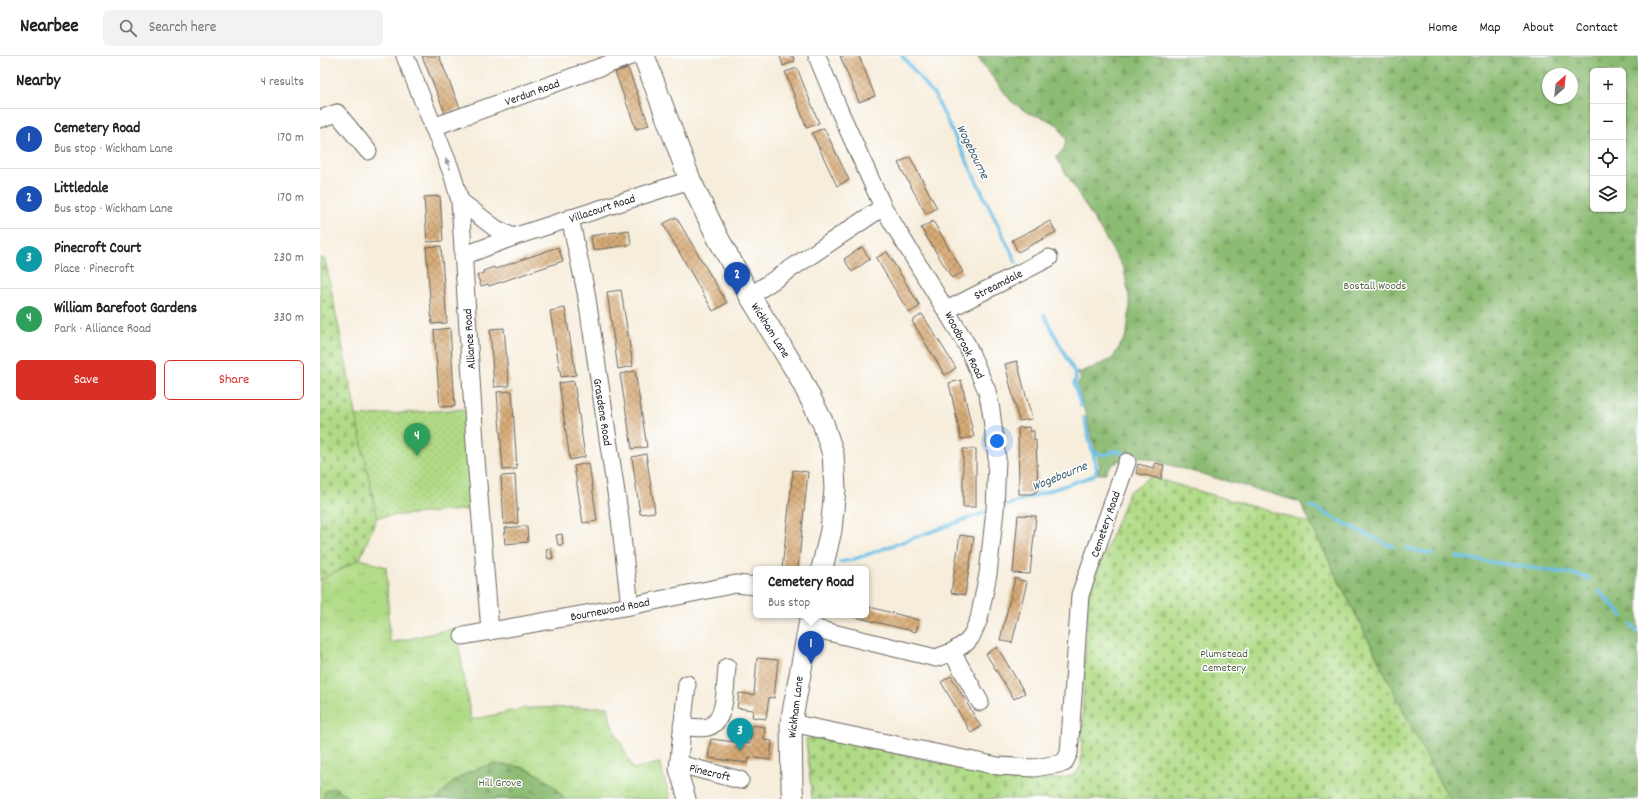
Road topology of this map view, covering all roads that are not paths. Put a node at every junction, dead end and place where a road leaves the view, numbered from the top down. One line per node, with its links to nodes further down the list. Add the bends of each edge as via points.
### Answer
1 (405, 56): 6 (street, Alliance Road)
2 (631, 56): 6 (street, Verdun Road)
3 (644, 56): 8 (main road, Wickham Lane)
4 (817, 56): 10 (street, Woodbrook Road)
5 (320, 119): 7 (street, via 337,114)
6 (433, 127): 9 (street, Alliance Road, one-way to 6, via 452,173)
7 (368, 151)
8 (690, 180): 11 (street, Villacourt Road); 15 (main road, Wickham Lane)
9 (460, 201): 12 (street, via 495,228); 13 (street, Alliance Road)
10 (883, 207): 15 (street); 16 (street, Woodbrook Road)
11 (570, 218): 12 (street, Villacourt Road); 20 (street, Grasdene Road, via 587,299 620,520)
12 (513, 237): 13 (street, Villacourt Road)
13 (463, 256): 22 (street, Alliance Road)
14 (1049, 258): 16 (street, Streamdale)
15 (750, 296): 18 (main road, Wickham Lane, via 798,374 823,423 833,454 834,509)
16 (947, 310): 24 (street, Woodbrook Road, via 967,345 987,391 997,458 995,510 988,574 979,619 967,642)
17 (1127, 462): 28 (street, Cemetery Road, via 1080,595 1069,753 1064,763 1034,768 998,766)
18 (823, 566)
19 (753, 586): 20 (street, Bournewood Road, via 736,584)
20 (630, 606): 22 (street, Bournewood Road)
21 (810, 621): 24 (street, Woodbrook Road, via 936,658); 28 (main road, Wickham Lane)
22 (490, 631): 23 (street, Bournewood Road)
23 (463, 636)
24 (952, 652): 27 (street)
25 (727, 667): 29 (street, via 720,717 706,728)
26 (687, 684): 29 (street, Pinecroft)
27 (980, 702)
28 (791, 723): 33 (main road, Wickham Lane)
29 (682, 726): 30 (street, Pinecroft)
30 (680, 764): 31 (street, Pinecroft); 32 (street, Pinecroft, via 679,775)
31 (740, 780)
32 (688, 799)
33 (793, 799)

